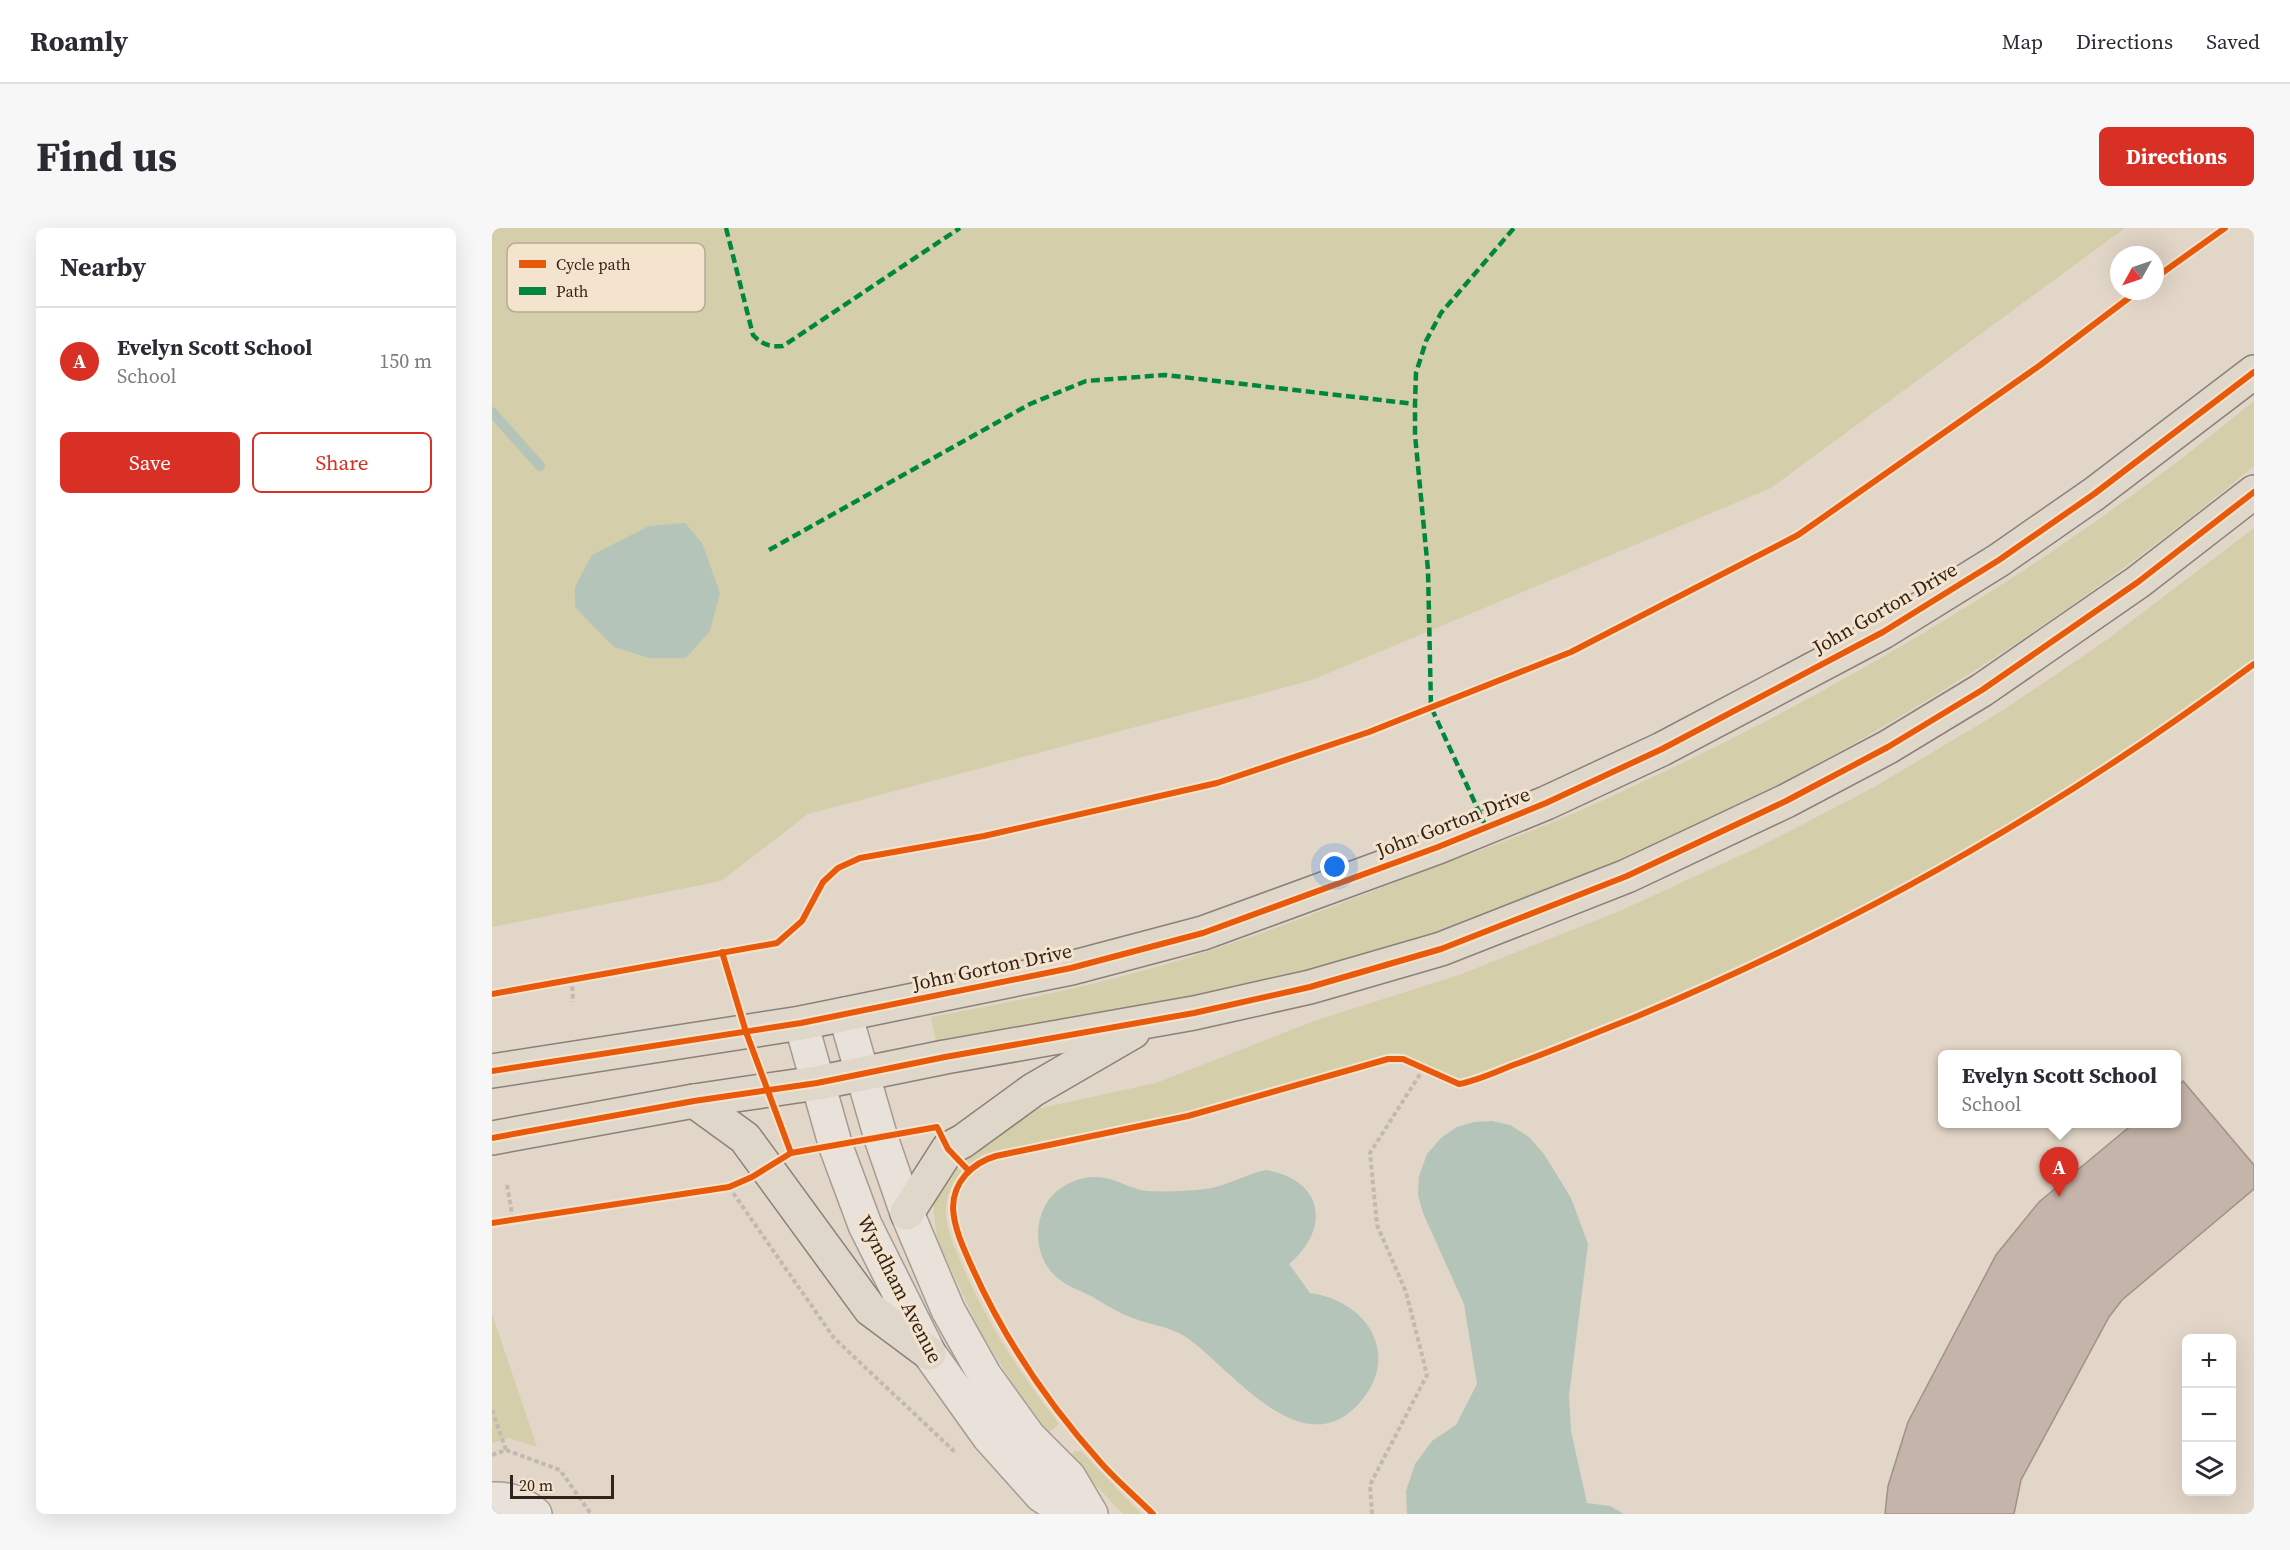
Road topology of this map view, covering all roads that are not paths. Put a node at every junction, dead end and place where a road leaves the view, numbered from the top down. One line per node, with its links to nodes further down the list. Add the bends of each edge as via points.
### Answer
1 (2254, 372): 3 (main road, John Gorton Drive, via 2094,494 1999,560 1883,632 1662,749 1546,803 1203,933 1071,968)
2 (2254, 492): 4 (main road, via 2138,582 1982,690 1888,747 1786,801 1627,876 1442,949 1310,987)
3 (845, 1014): 5 (main road, John Gorton Drive); 7 (street, Wyndham Avenue)
4 (1152, 1021): 7 (main road); 11 (main road, via 1033,1090 948,1149)
5 (801, 1023): 6 (main road, John Gorton Drive); 8 (street, Wyndham Avenue)
6 (492, 1071)
7 (861, 1075): 8 (main road); 11 (street, Wyndham Avenue)
8 (817, 1083): 9 (main road); 12 (street, Wyndham Avenue, via 865,1225)
9 (694, 1101): 10 (main road); 12 (main road, via 744,1138 870,1309)
10 (492, 1138)
11 (907, 1213): 16 (street, Wyndham Avenue, via 948,1310 985,1376 1029,1437 1069,1478)
12 (929, 1353): 15 (street, Wyndham Avenue, via 989,1437 1041,1495)
13 (492, 1499): 14 (street, via 524,1505)
14 (535, 1514)
15 (1069, 1514)
16 (1091, 1514)

